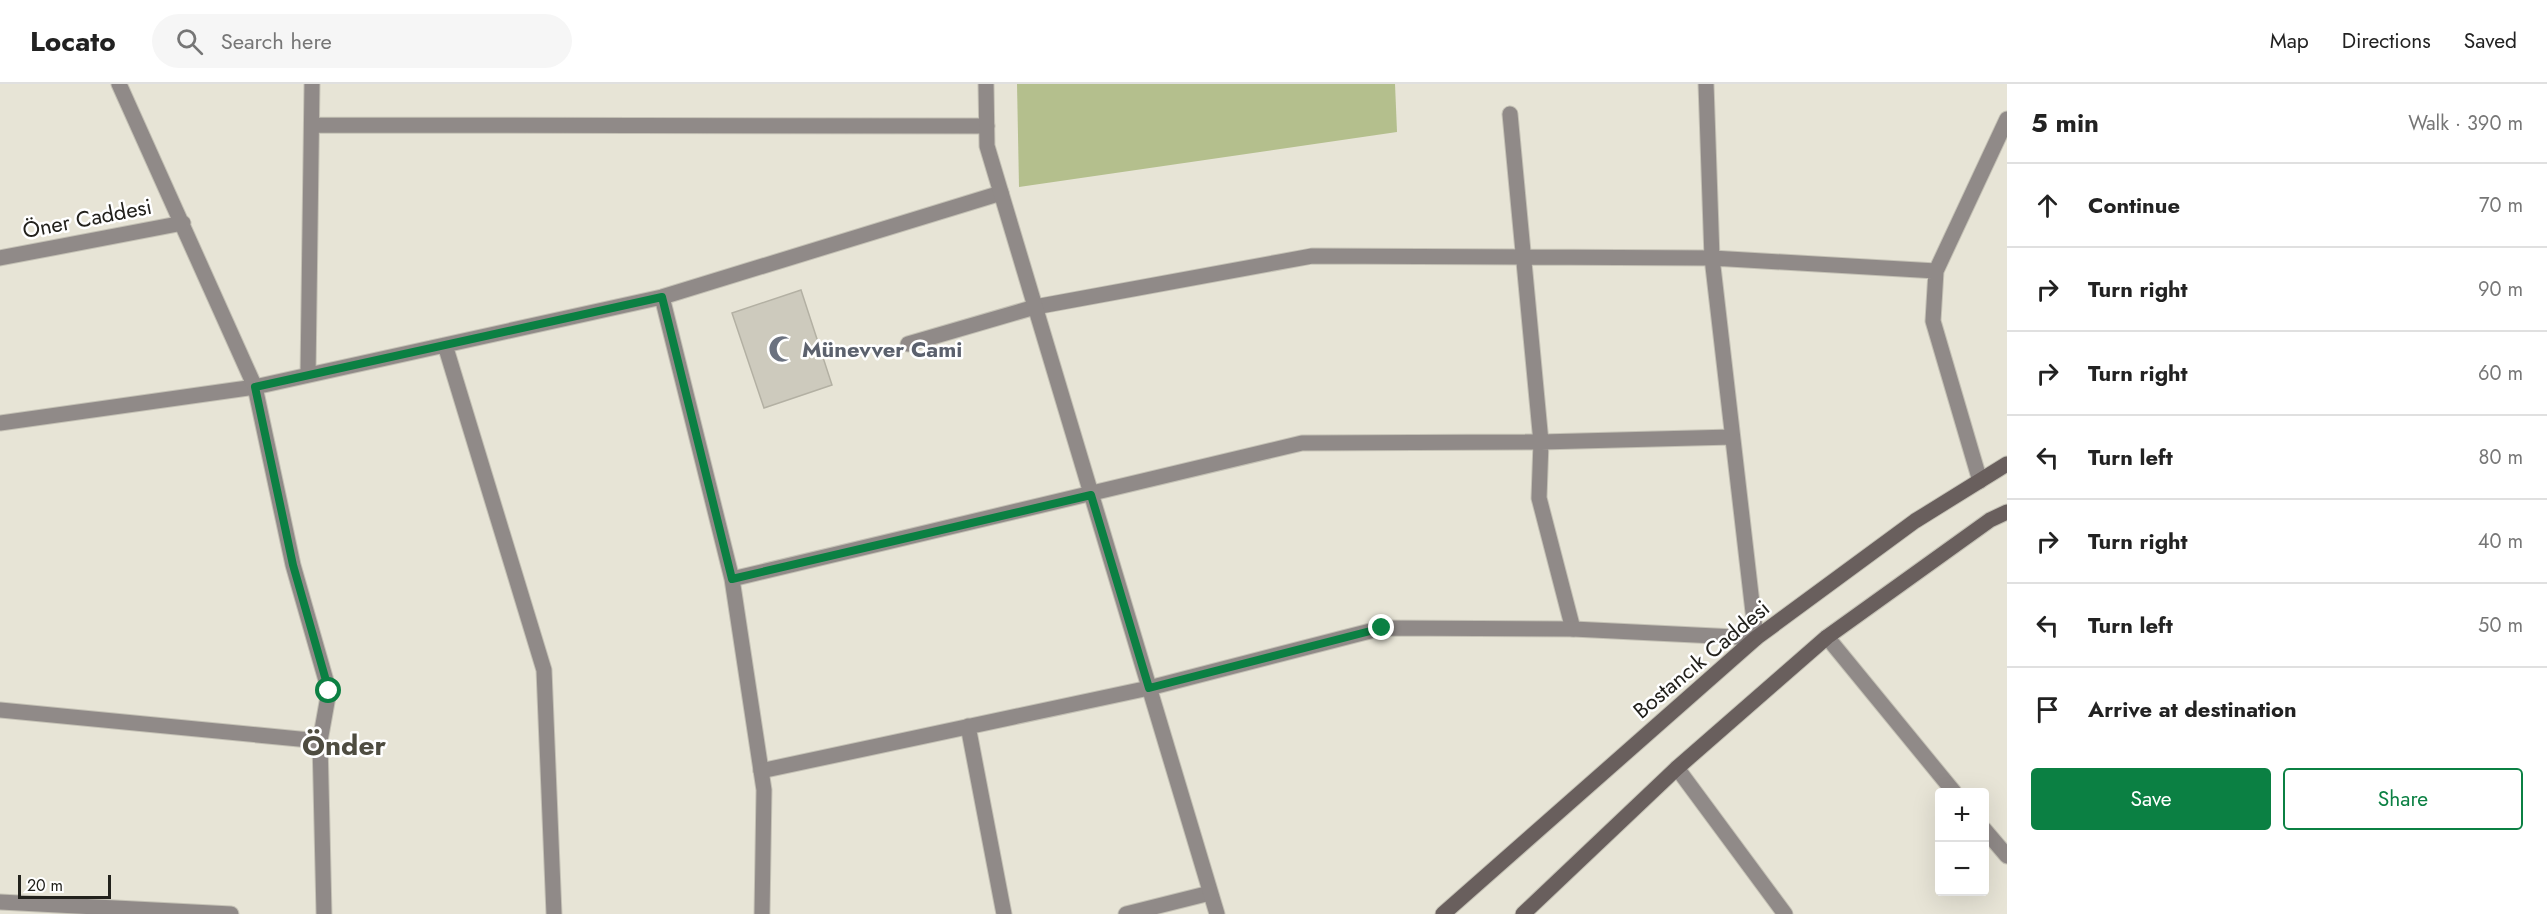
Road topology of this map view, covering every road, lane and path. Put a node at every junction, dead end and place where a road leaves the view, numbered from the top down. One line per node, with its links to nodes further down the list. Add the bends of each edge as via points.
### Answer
1 (119, 84): 10 (street)
2 (312, 84): 7 (street)
3 (986, 84): 8 (street)
4 (1706, 84): 13 (street)
5 (1510, 114): 11 (street)
6 (2007, 119): 14 (street)
7 (312, 125): 8 (street); 19 (street)
8 (987, 126): 9 (street, via 987,146)
9 (1001, 193): 15 (street); 16 (street)
10 (183, 223): 12 (street, Öner Caddesi); 20 (street)
11 (1524, 257): 13 (street); 16 (street, via 1312,256); 23 (street)
12 (0, 258)
13 (1712, 258): 14 (street); 22 (street)
14 (1936, 271): 25 (street, via 1933,321)
15 (662, 297): 18 (street); 28 (street)
16 (1035, 307): 17 (street); 26 (street)
17 (908, 344)
18 (445, 345): 19 (street); 46 (street, via 543,670)
19 (308, 375): 20 (street)
20 (255, 387): 21 (street); 35 (street, via 293,565 329,691)
21 (0, 423)
22 (1732, 437): 23 (street); 31 (street)
23 (1541, 442): 26 (street, via 1302,443); 29 (street, via 1539,498)
24 (2007, 464): 25 (main road, Bostancık Caddesi)
25 (1980, 481): 31 (main road, Bostancık Caddesi, via 1915,521)
26 (1091, 495): 28 (street); 32 (street)
27 (2007, 512): 30 (main road, via 1990,520)
28 (732, 579): 37 (street)
29 (1573, 629): 31 (street); 32 (street, via 1382,628)
30 (1827, 637): 36 (main road); 38 (street)
31 (1756, 638): 51 (main road, Bostancık Caddesi)
32 (1149, 688): 34 (street); 41 (street)
33 (0, 710): 35 (street)
34 (968, 726): 37 (street); 48 (street)
35 (320, 741): 45 (street)
36 (1677, 768): 43 (main road); 52 (street)
37 (761, 771): 47 (street)
38 (1951, 788)
39 (1989, 835): 40 (street)
40 (2007, 856)
41 (1210, 893): 49 (street); 50 (street)
42 (0, 902): 44 (street)
43 (1529, 912)
44 (231, 914)
45 (324, 914)
46 (554, 914)
47 (762, 914)
48 (1004, 914)
49 (1126, 914)
50 (1217, 914)
51 (1443, 914)
52 (1785, 914)

